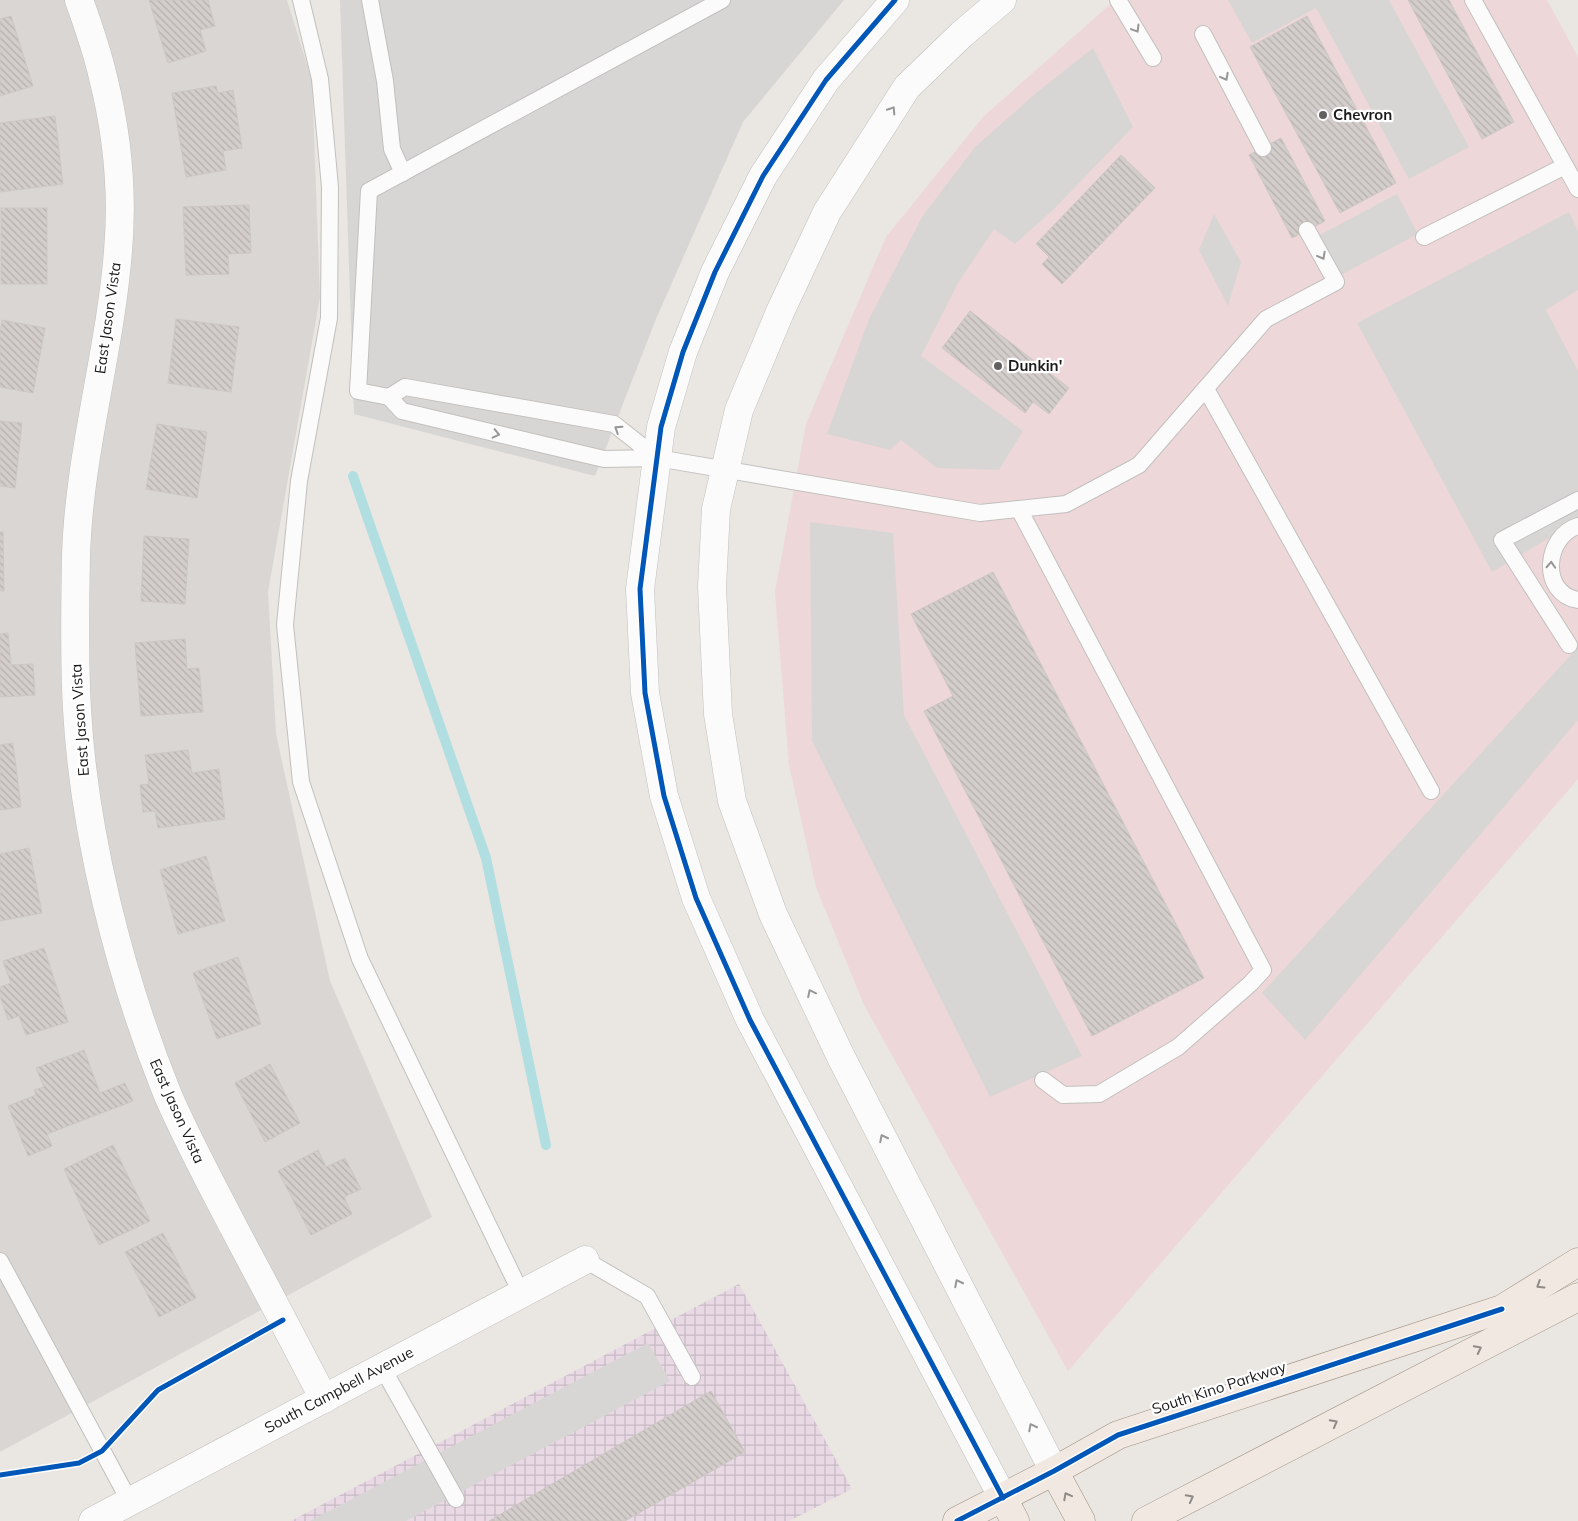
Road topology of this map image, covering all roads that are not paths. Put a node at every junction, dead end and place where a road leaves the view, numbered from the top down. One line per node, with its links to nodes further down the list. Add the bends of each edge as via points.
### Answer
1 (79, 0): 37 (street, East Jason Vista, via 103,75 114,133 119,190 118,248 112,304 83,472 76,550 77,711 97,856 125,971 168,1095 196,1156)
2 (301, 0): 33 (lane, via 320,79 330,187 329,318 299,481 285,625 301,782 360,959)
3 (370, 0): 13 (lane, via 385,81 392,149)
4 (722, 0): 13 (lane)
5 (895, 0): 21 (street, via 826,80 763,176 715,272 683,352 661,427)
6 (1002, 0): 22 (street, one-way to 6, via 739,410 827,212 907,87)
7 (1118, 0): 10 (lane, one-way to 10)
8 (1473, 0): 12 (lane)
9 (1203, 34): 11 (lane, one-way to 11)
10 (1153, 58)
11 (1263, 148)
12 (1565, 166): 14 (lane); 16 (lane)
13 (403, 173): 19 (lane, via 370,191 358,391)
14 (1578, 189)
15 (1307, 230): 17 (lane, one-way to 17, via 1336,282 1266,319)
16 (1424, 237)
17 (1206, 389): 24 (lane, via 1139,465 1066,504); 28 (lane)
18 (455, 396): 19 (lane, via 405,387); 20 (lane); 21 (lane, one-way to 18, via 614,424)
19 (389, 397): 20 (lane, via 402,411)
20 (448, 422): 21 (lane, one-way to 21, via 604,459)
21 (657, 458): 22 (lane); 41 (street, via 640,589 645,693 664,796 696,898 750,1020)
22 (726, 469): 24 (lane, via 980,514); 38 (street, one-way to 22, via 841,1057 773,914 732,801 718,714 712,587 716,509)
23 (1578, 500): 27 (lane, via 1502,540)
24 (1020, 509): 29 (lane, via 1263,970 1178,1046 1099,1094 1062,1095)
25 (1578, 526): 26 (lane, one-way to 25, via 1558,588 1551,576 1550,562 1563,536)
26 (1578, 600)
27 (1569, 644)
28 (1431, 791)
29 (1043, 1080)
30 (585, 1260): 33 (street, South Campbell Avenue); 36 (lane, via 647,1296)
31 (0, 1261): 40 (lane)
32 (1578, 1262): 38 (main road, South Kino Parkway, one-way to 38, via 1502,1309 1118,1435)
33 (521, 1293): 35 (street, South Campbell Avenue)
34 (1578, 1298): 45 (main road, one-way to 34)
35 (382, 1367): 37 (street, South Campbell Avenue); 39 (lane)
36 (692, 1377)
37 (324, 1399): 40 (street, South Campbell Avenue)
38 (1054, 1471): 41 (main road, South Kino Parkway); 44 (main road, one-way to 38)
39 (456, 1499)
40 (130, 1502): 42 (street, South Campbell Avenue)
41 (1009, 1509): 43 (main road, South Kino Parkway)
42 (93, 1521)
43 (957, 1521)
44 (1081, 1521)
45 (1146, 1521)

